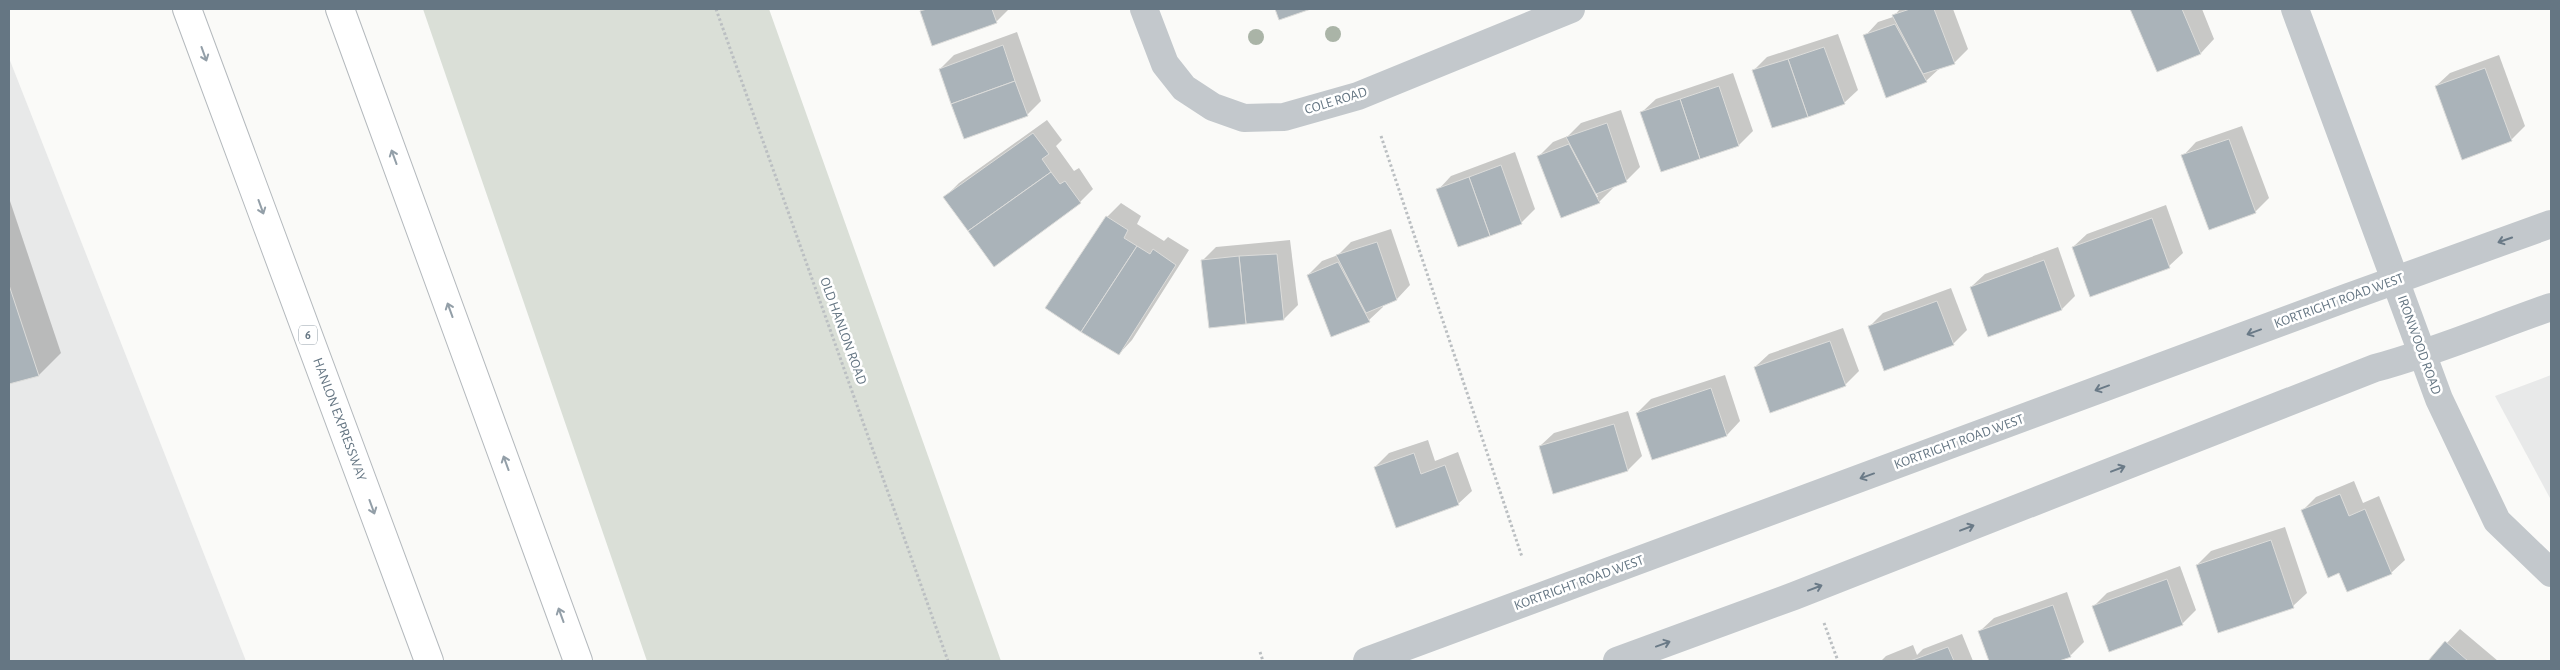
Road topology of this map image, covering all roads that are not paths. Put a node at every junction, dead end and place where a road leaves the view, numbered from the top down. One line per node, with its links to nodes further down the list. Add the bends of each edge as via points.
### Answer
1 (187, 9): 11 (highway, HANLON EXPRESSWAY / 6, one-way to 11)
2 (340, 9): 12 (highway, one-way to 2)
3 (1144, 9): 4 (street, COLE ROAD, via 1165,64 1184,88 1213,107 1244,118 1284,117 1358,96)
4 (1571, 9)
5 (2295, 9): 7 (street, IRONWOOD ROAD)
6 (2551, 224): 7 (street, KORTRIGHT ROAD WEST, one-way to 7)
7 (2396, 280): 9 (street, IRONWOOD ROAD); 13 (street, KORTRIGHT ROAD WEST, one-way to 13)
8 (2551, 307): 9 (street)
9 (2423, 355): 10 (street, IRONWOOD ROAD, via 2439,399 2497,521); 14 (street, one-way to 9, via 1794,596 2375,368)
10 (2551, 573)
11 (429, 661)
12 (578, 661)
13 (1367, 661)
14 (1617, 661)

